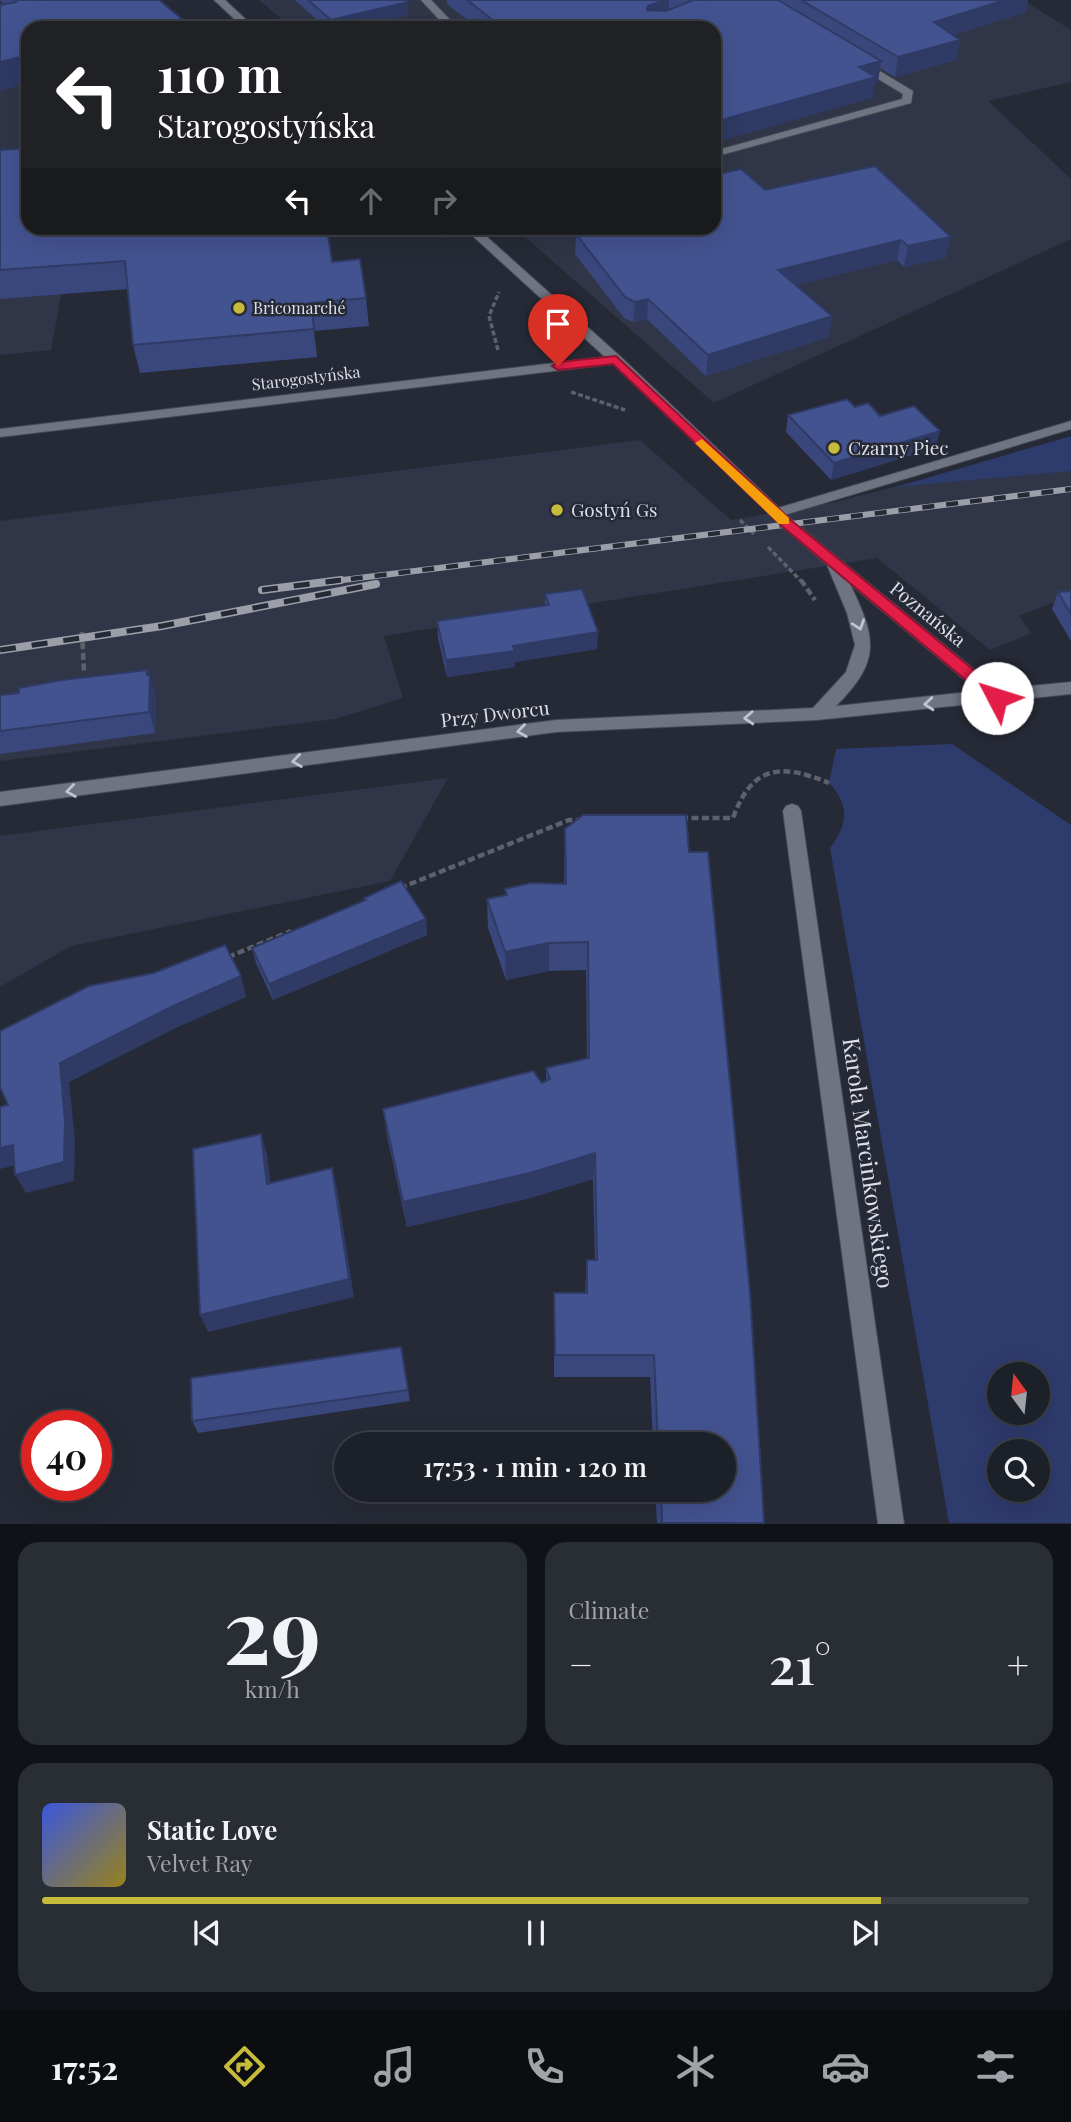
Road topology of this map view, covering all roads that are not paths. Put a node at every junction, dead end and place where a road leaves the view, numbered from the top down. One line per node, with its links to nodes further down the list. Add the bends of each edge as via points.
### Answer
1 (219, 0): 3 (street)
2 (426, 0): 4 (street)
3 (242, 21)
4 (446, 21)
5 (849, 57): 6 (street, via 909,93 907,101)
6 (721, 152)
7 (478, 235): 8 (street, Poznańska)
8 (616, 360): 10 (street, Starogostyńska); 11 (street, Poznańska)
9 (1071, 425): 11 (street)
10 (0, 433)
11 (776, 513): 12 (street, Poznańska)
12 (832, 563): 14 (street, Poznańska); 15 (street, Poznańska, one-way to 15, via 862,628 863,660 845,688)
13 (1071, 688): 14 (street)
14 (997, 698): 15 (street, Przy Dworcu, one-way to 15)
15 (817, 714): 16 (street, Przy Dworcu, one-way to 16, via 556,726)
16 (0, 799)
17 (792, 810): 18 (street, Karola Marcinkowskiego)
18 (891, 1524)

